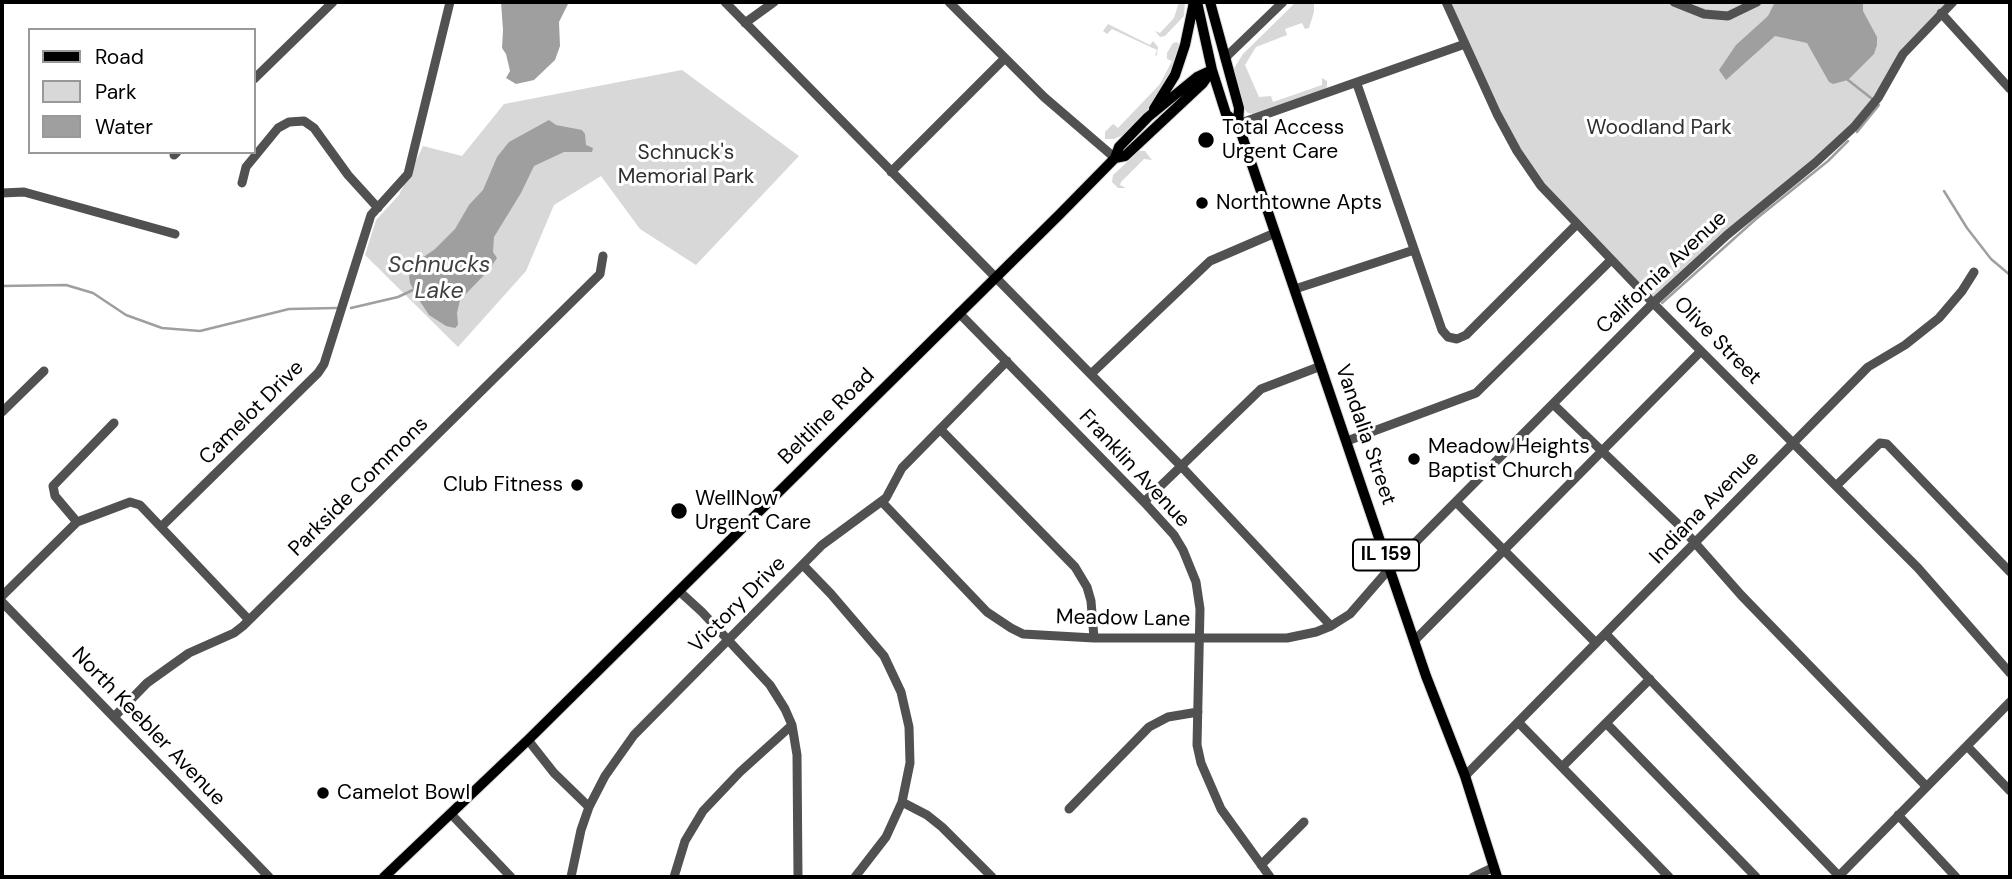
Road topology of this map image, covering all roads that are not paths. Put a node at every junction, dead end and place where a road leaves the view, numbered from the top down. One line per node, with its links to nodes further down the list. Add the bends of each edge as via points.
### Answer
1 (333, 2): 19 (street)
2 (450, 2): 28 (street, Camelot Drive, via 408,174)
3 (725, 2): 14 (street)
4 (774, 2): 14 (street)
5 (949, 2): 17 (street)
6 (1195, 2): 18 (main road, Vandalia Street / IL 159); 22 (main road, via 1175,75)
7 (1210, 2): 16 (main road, Vandalia Street / IL 159)
8 (1283, 2): 16 (street)
9 (1446, 2): 15 (street, Olive Street)
10 (1674, 2): 11 (street, via 1716,16 1737,13)
11 (1757, 2)
12 (1953, 2): 13 (street, California Avenue)
13 (1941, 13): 21 (street); 38 (street, California Avenue, via 1903,54 1878,98 1854,127)
14 (746, 23): 25 (street)
15 (1465, 44): 20 (street); 29 (street, Olive Street, via 1517,151 1541,186)
16 (1225, 58): 18 (main road, Beltline Road); 23 (main road, Vandalia Street / IL 159, via 1239,108)
17 (1004, 59): 24 (street); 25 (street)
18 (1212, 70): 22 (main road, Beltline Road, via 1196,77); 23 (main road, Vandalia Street / IL 159, via 1227,114); 24 (main road, Beltline Road, via 1125,156)
19 (256, 77)
20 (1357, 83): 23 (street); 32 (street)
21 (2010, 89)
22 (1148, 117): 24 (main road, Beltline Road, via 1119,147)
23 (1238, 124): 30 (main road, Vandalia Street / IL 159)
24 (1115, 158): 36 (main road, Beltline Road)
25 (891, 172): 36 (street)
26 (242, 183): 28 (street, via 246,167 278,128 304,121)
27 (2, 193): 31 (street, via 24,192)
28 (378, 208): 58 (street, Camelot Drive, via 371,215 318,373)
29 (1577, 224): 32 (street, via 1457,339 1442,330); 34 (street, Olive Street)
30 (1275, 233): 37 (main road, Vandalia Street / IL 159); 44 (street, via 1210,261)
31 (176, 234)
32 (1414, 250): 37 (street)
33 (603, 256): 66 (street, Parkside Commons, via 600,274)
34 (1611, 260): 38 (street, Olive Street); 49 (street, via 1476,393)
35 (1975, 272): 50 (street, Indiana Avenue, via 1939,318 1868,368)
36 (995, 278): 39 (main road, Beltline Road); 44 (street)
37 (1295, 289): 42 (main road, Vandalia Street / IL 159)
38 (1653, 303): 40 (street, Olive Street); 45 (street, California Avenue)
39 (959, 313): 41 (street, Franklin Avenue); 64 (main road, Beltline Road)
40 (1701, 351): 50 (street, Olive Street); 51 (street)
41 (1007, 361): 48 (street, Victory Drive); 55 (street, Franklin Avenue)
42 (1321, 366): 49 (main road, Vandalia Street / IL 159); 52 (street, via 1261,389)
43 (44, 371): 46 (street)
44 (1091, 374): 52 (street)
45 (1553, 404): 51 (street); 56 (street, California Avenue)
46 (2, 412)
47 (114, 423): 57 (street, via 53,486 55,496)
48 (940, 429): 54 (street, Victory Drive, via 902,468); 69 (street, via 1075,567 1091,601)
49 (1347, 441): 62 (main road, Vandalia Street / IL 159)
50 (1794, 442): 53 (street, Olive Street); 59 (street, Indiana Avenue)
51 (1604, 451): 59 (street); 60 (street)
52 (1181, 466): 55 (street); 67 (street)
53 (1837, 485): 63 (street, via 1880,443 1887,444); 74 (street, Olive Street, via 1953,605)
54 (882, 502): 61 (street, Victory Drive, via 838,531); 69 (street, Meadow Lane, via 997,620 1023,634)
55 (1144, 502): 70 (street, Franklin Avenue, via 1174,535 1191,565 1199,595)
56 (1456, 502): 60 (street); 62 (street, California Avenue)
57 (77, 522): 58 (street, via 130,502 140,505); 65 (street)
58 (161, 527): 66 (street)
59 (1695, 543): 68 (street, Indiana Avenue); 86 (street)
60 (1504, 551): 72 (street); 73 (street)
61 (803, 565): 71 (street, Victory Drive); 88 (street, via 884,656 894,676 906,710 911,745)
62 (1390, 568): 67 (street, Meadow Lane, via 1350,614); 72 (main road, Vandalia Street / IL 159)
63 (2010, 572)
64 (679, 591): 71 (street); 82 (main road, Beltline Road)
65 (3, 603): 78 (street, North Keebler Avenue)
66 (249, 620): 78 (street, Parkside Commons, via 147,683)
67 (1331, 626): 70 (street, Meadow Lane, via 1287,638)
68 (1606, 634): 73 (street, Indiana Avenue); 75 (street)
69 (1094, 638): 70 (street, Meadow Lane)
70 (1200, 638): 77 (street, Franklin Avenue)
71 (727, 639): 81 (street, via 777,695); 89 (street, Victory Drive, via 634,735)
72 (1415, 640): 85 (main road, Vandalia Street / IL 159)
73 (1596, 643): 79 (street, Indiana Avenue)
74 (2010, 673)
75 (1650, 678): 80 (street); 108 (street)
76 (2010, 702): 83 (street)
77 (1198, 712): 90 (street, via 1168,717 1149,727); 94 (street, Franklin Avenue, via 1197,745 1207,781)
78 (114, 717): 96 (street, North Keebler Avenue)
79 (1518, 722): 84 (street); 85 (street, Indiana Avenue)
80 (1606, 723): 84 (street); 107 (street)
81 (792, 725): 100 (street, via 703,811 685,841); 101 (street, via 797,755)
82 (528, 740): 89 (street); 91 (main road, Beltline Road)
83 (1966, 746): 86 (street); 87 (street)
84 (1562, 767): 106 (street)
85 (1465, 776): 95 (main road, Vandalia Street / IL 159)
86 (1926, 786): 92 (street)
87 (2010, 791)
88 (902, 802): 102 (street, via 886,837); 103 (street, via 942,827)
89 (589, 807): 99 (street, Victory Drive)
90 (1069, 809)
91 (451, 814): 97 (main road, Beltline Road); 98 (street)
92 (1898, 816): 108 (street); 109 (street)
93 (1304, 822): 94 (street)
94 (1261, 865): 104 (street, Franklin Avenue)
95 (1495, 872): 105 (street)
96 (269, 877)
97 (384, 877)
98 (511, 877)
99 (571, 877)
100 (674, 877)
101 (798, 877)
102 (855, 877)
103 (992, 877)
104 (1270, 877)
105 (1473, 877)
106 (1669, 877)
107 (1756, 877)
108 (1839, 877)
109 (1956, 877)

